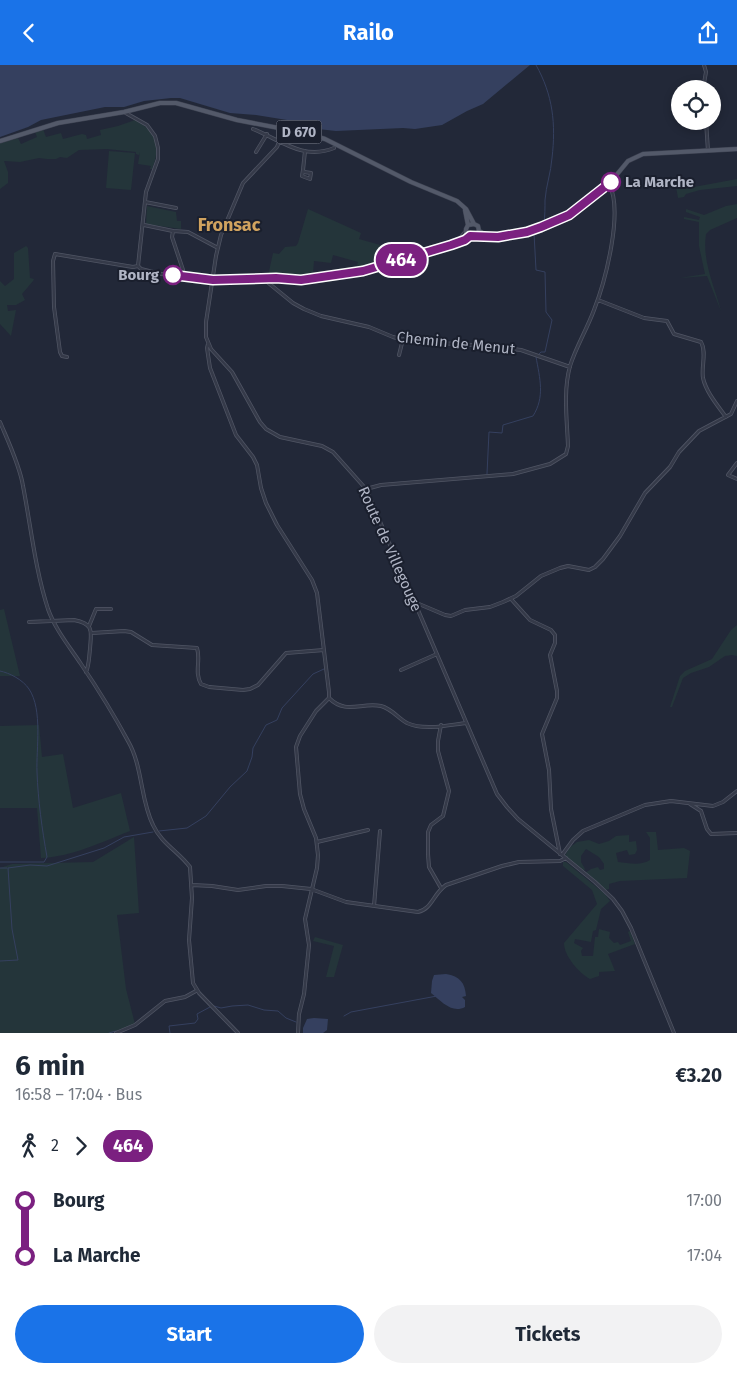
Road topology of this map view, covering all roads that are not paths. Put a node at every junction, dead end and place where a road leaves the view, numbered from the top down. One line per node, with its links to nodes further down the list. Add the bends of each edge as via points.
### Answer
1 (704, 65): 2 (street)
2 (705, 80)
3 (124, 112): 5 (main road, D 670, via 160,103 176,103); 8 (main road, D 670, via 48,125); 17 (street, via 147,125 157,142 158,159 149,180)
4 (252, 129): 7 (street)
5 (284, 129): 9 (street); 18 (main road, D 670, via 316,135 335,143)
6 (707, 130): 13 (street)
7 (267, 134): 9 (street); 14 (street)
8 (0, 141)
9 (280, 143): 12 (street); 28 (street, via 243,183)
10 (334, 148): 12 (street, via 315,153)
11 (737, 149): 13 (main road)
12 (305, 151): 15 (street)
13 (708, 151): 16 (main road, via 643,154 628,161)
14 (256, 152)
15 (303, 170): 15 (street, via 311,173 310,179 302,176)
16 (609, 184): 25 (main road, via 559,220 527,232 484,238); 35 (street, via 613,199 613,228 609,260)
17 (145, 202): 19 (street); 21 (street)
18 (462, 206): 20 (main road, D 670); 22 (main road)
19 (176, 208)
20 (474, 224): 22 (main road); 25 (main road, via 478,226)
21 (144, 225): 23 (street); 29 (street)
22 (468, 225): 24 (main road)
23 (173, 231): 28 (street, via 188,232); 30 (street)
24 (466, 231): 26 (main road); 27 (street)
25 (478, 233): 26 (main road)
26 (470, 236): 27 (street)
27 (456, 243): 32 (street, via 363,271 301,280)
28 (218, 248): 33 (street)
29 (138, 266): 30 (street); 39 (street, via 55,254 56,327 60,352)
30 (185, 277): 31 (street)
31 (192, 277): 33 (street); 34 (street)
32 (265, 279): 33 (street); 36 (street, Chemin de Menut, via 288,300 304,309)
33 (213, 280): 37 (street, via 206,327)
34 (192, 284)
35 (598, 300): 40 (street); 44 (street, via 644,318 666,321 674,334 701,342 704,382)
36 (402, 339): 38 (street); 40 (street, Chemin de Menut, via 521,350)
37 (208, 344): 48 (street, Route de Villegouge, via 232,372 266,429 280,437 326,447); 56 (street, via 210,368 236,435 254,457 266,503 317,593)
38 (400, 355)
39 (67, 357)
40 (570, 367): 48 (street, via 566,387 568,446 561,458 539,468 513,474)
41 (737, 401): 42 (street)
42 (734, 410): 43 (street); 44 (street)
43 (737, 413)
44 (726, 417): 49 (street, via 691,438 670,467 644,493 623,530 595,567 560,568 542,576)
45 (0, 422): 52 (street, via 21,477 39,575)
46 (737, 463): 47 (street, via 728,475)
47 (737, 479)
48 (366, 489): 50 (street, Route de Villegouge)
49 (510, 599): 50 (street, via 451,616); 71 (street, via 530,620 555,633 550,655 557,698 542,734 550,777 551,809)
50 (416, 605): 57 (street, Route de Villegouge)
51 (111, 609): 54 (street, via 96,609)
52 (52, 620): 53 (street); 54 (street, via 81,621); 59 (street)
53 (29, 622)
54 (89, 626): 55 (street)
55 (92, 633): 56 (street, via 124,631 152,645 197,648 201,684 244,691 258,685 286,653); 59 (street)
56 (324, 650): 60 (street)
57 (437, 654): 58 (street); 61 (street, Route de Villegouge)
58 (401, 670)
59 (86, 672): 73 (street, via 130,745 153,826 190,867)
60 (328, 698): 62 (street, via 346,707 383,707 412,725); 70 (street, via 316,711 296,747 302,802)
61 (466, 723): 62 (street); 71 (street, Route de Villegouge, via 503,802 518,819)
62 (442, 725): 74 (street, via 438,751 449,791 442,816 428,832 429,867)
63 (737, 791): 65 (street, via 718,805)
64 (687, 803): 65 (street); 66 (street); 71 (street, via 658,802 636,808 583,831)
65 (703, 806): 66 (street)
66 (701, 811): 69 (street, via 711,834)
67 (368, 830): 70 (street)
68 (380, 831): 76 (street)
69 (737, 833)
70 (317, 842): 75 (street, via 317,868)
71 (561, 854): 72 (street, Route de Villegouge)
72 (566, 859): 74 (street, via 519,862); 81 (street, Route de Villegouge, via 601,888 622,911 632,928)
73 (192, 885): 75 (street, via 238,890 273,885); 77 (street, via 189,940 191,975)
74 (441, 888): 76 (street, via 422,911)
75 (311, 889): 76 (street, via 337,900); 80 (street, via 305,919 309,945)
76 (374, 906)
77 (196, 991): 78 (street, via 165,1001 135,1025); 79 (street)
78 (116, 1033)
79 (238, 1033)
80 (298, 1033)
81 (674, 1033)

